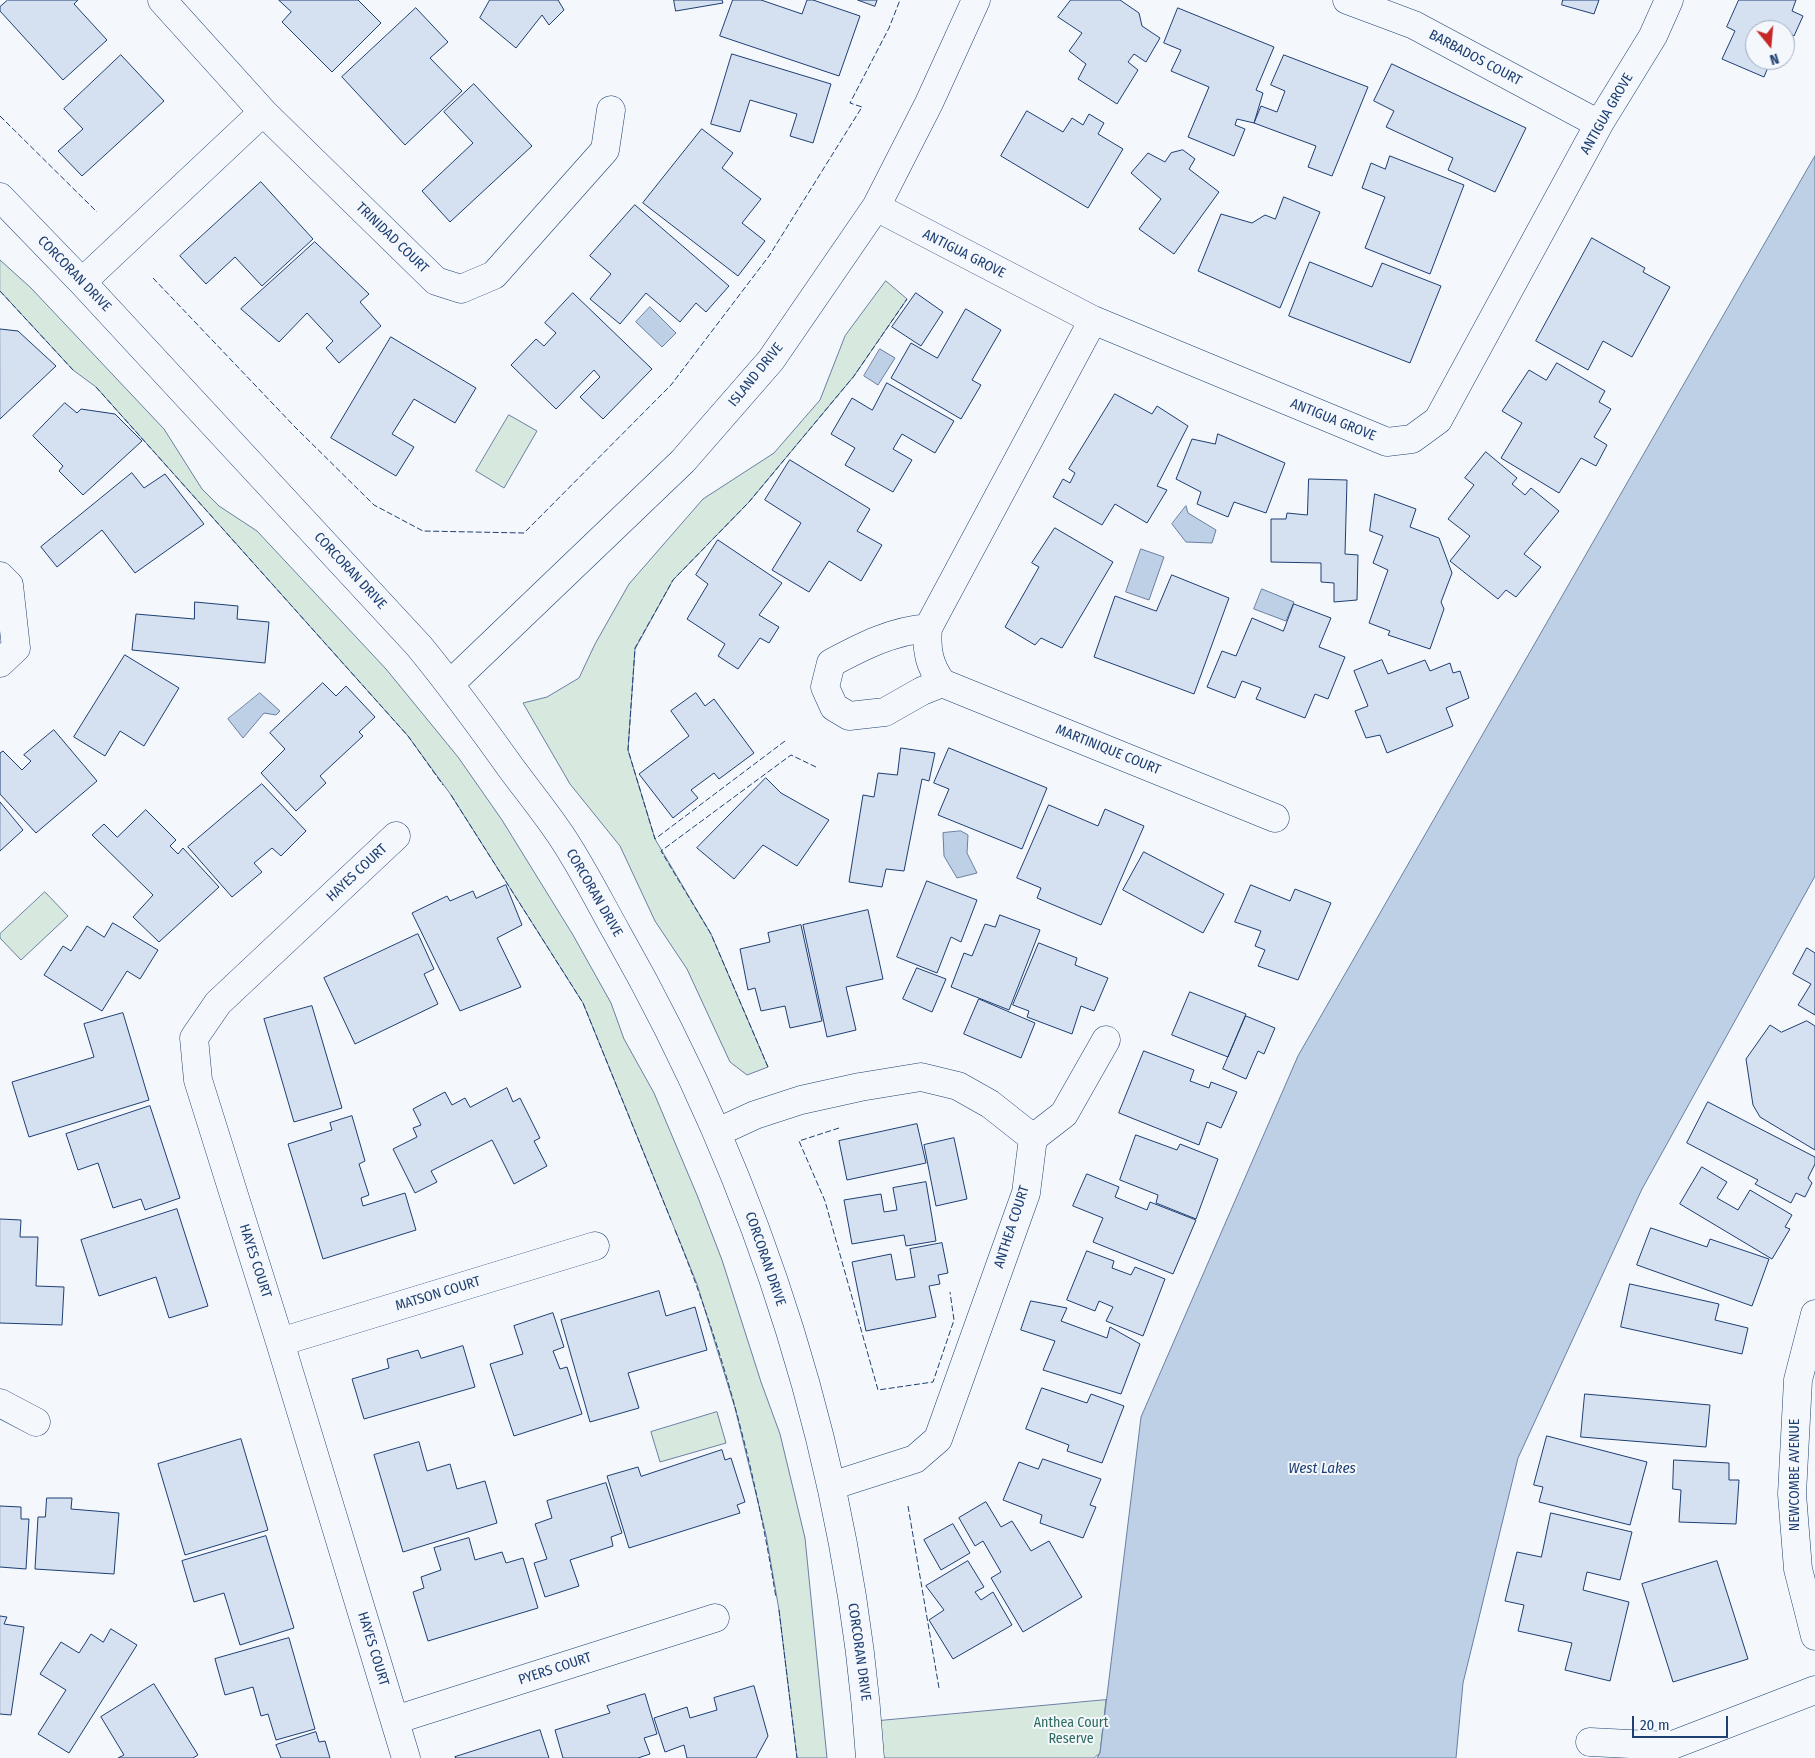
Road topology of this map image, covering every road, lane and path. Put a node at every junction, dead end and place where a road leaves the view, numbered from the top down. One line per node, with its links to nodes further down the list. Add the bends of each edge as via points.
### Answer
1 (162, 0): 6 (street, TRINIDAD COURT)
2 (976, 0): 9 (street, ISLAND DRIVE)
3 (1347, 0): 7 (street, BARBADOS COURT, via 1414,25)
4 (1669, 0): 7 (street, ANTIGUA GROVE, via 1653,36)
5 (611, 110): 6 (street, TRINIDAD COURT, via 605,150 494,275 461,289 436,281)
6 (263, 112): 10 (street)
7 (1600, 124): 11 (street, ANTIGUA GROVE, via 1438,420 1412,438 1387,442)
8 (0, 197): 10 (street, CORCORAN DRIVE)
9 (876, 207): 11 (street, ANTIGUA GROVE); 16 (street, ISLAND DRIVE, via 771,360 683,462)
10 (82, 282): 16 (street, CORCORAN DRIVE)
11 (1093, 320): 13 (street)
12 (0, 576): 14 (street, via 9,585 16,648)
13 (928, 628): 15 (street, via 926,648 932,668); 15 (street, via 903,630 832,663 825,687 834,708 849,716 885,712)
14 (0, 663)
15 (942, 683): 17 (street, MARTINIQUE COURT)
16 (450, 684): 20 (street, CORCORAN DRIVE, via 562,838 656,1001)
17 (1275, 818)
18 (396, 836): 24 (street, HAYES COURT, via 218,1003 194,1038 198,1080)
19 (1106, 1040): 21 (street, via 1064,1114)
20 (718, 1132): 21 (street, via 755,1115 801,1100 921,1078 958,1086 990,1104); 27 (street, CORCORAN DRIVE, via 766,1254 806,1384)
21 (1033, 1138): 27 (street, ANTHEA COURT, via 1026,1193 938,1439 916,1459)
22 (595, 1246): 24 (street, MATSON COURT)
23 (1815, 1314): 29 (street, NEWCOMBE AVENUE, via 1798,1380 1792,1494 1798,1569)
24 (280, 1342): 31 (street, HAYES COURT)
25 (0, 1404): 26 (street)
26 (36, 1422)
27 (831, 1486): 34 (street, CORCORAN DRIVE, via 852,1602)
28 (715, 1618): 31 (street, PYERS COURT)
29 (1815, 1636)
30 (1815, 1690): 32 (street, via 1670,1746)
31 (395, 1720): 33 (street, HAYES COURT)
32 (1590, 1742)
33 (406, 1758)
34 (870, 1758)

